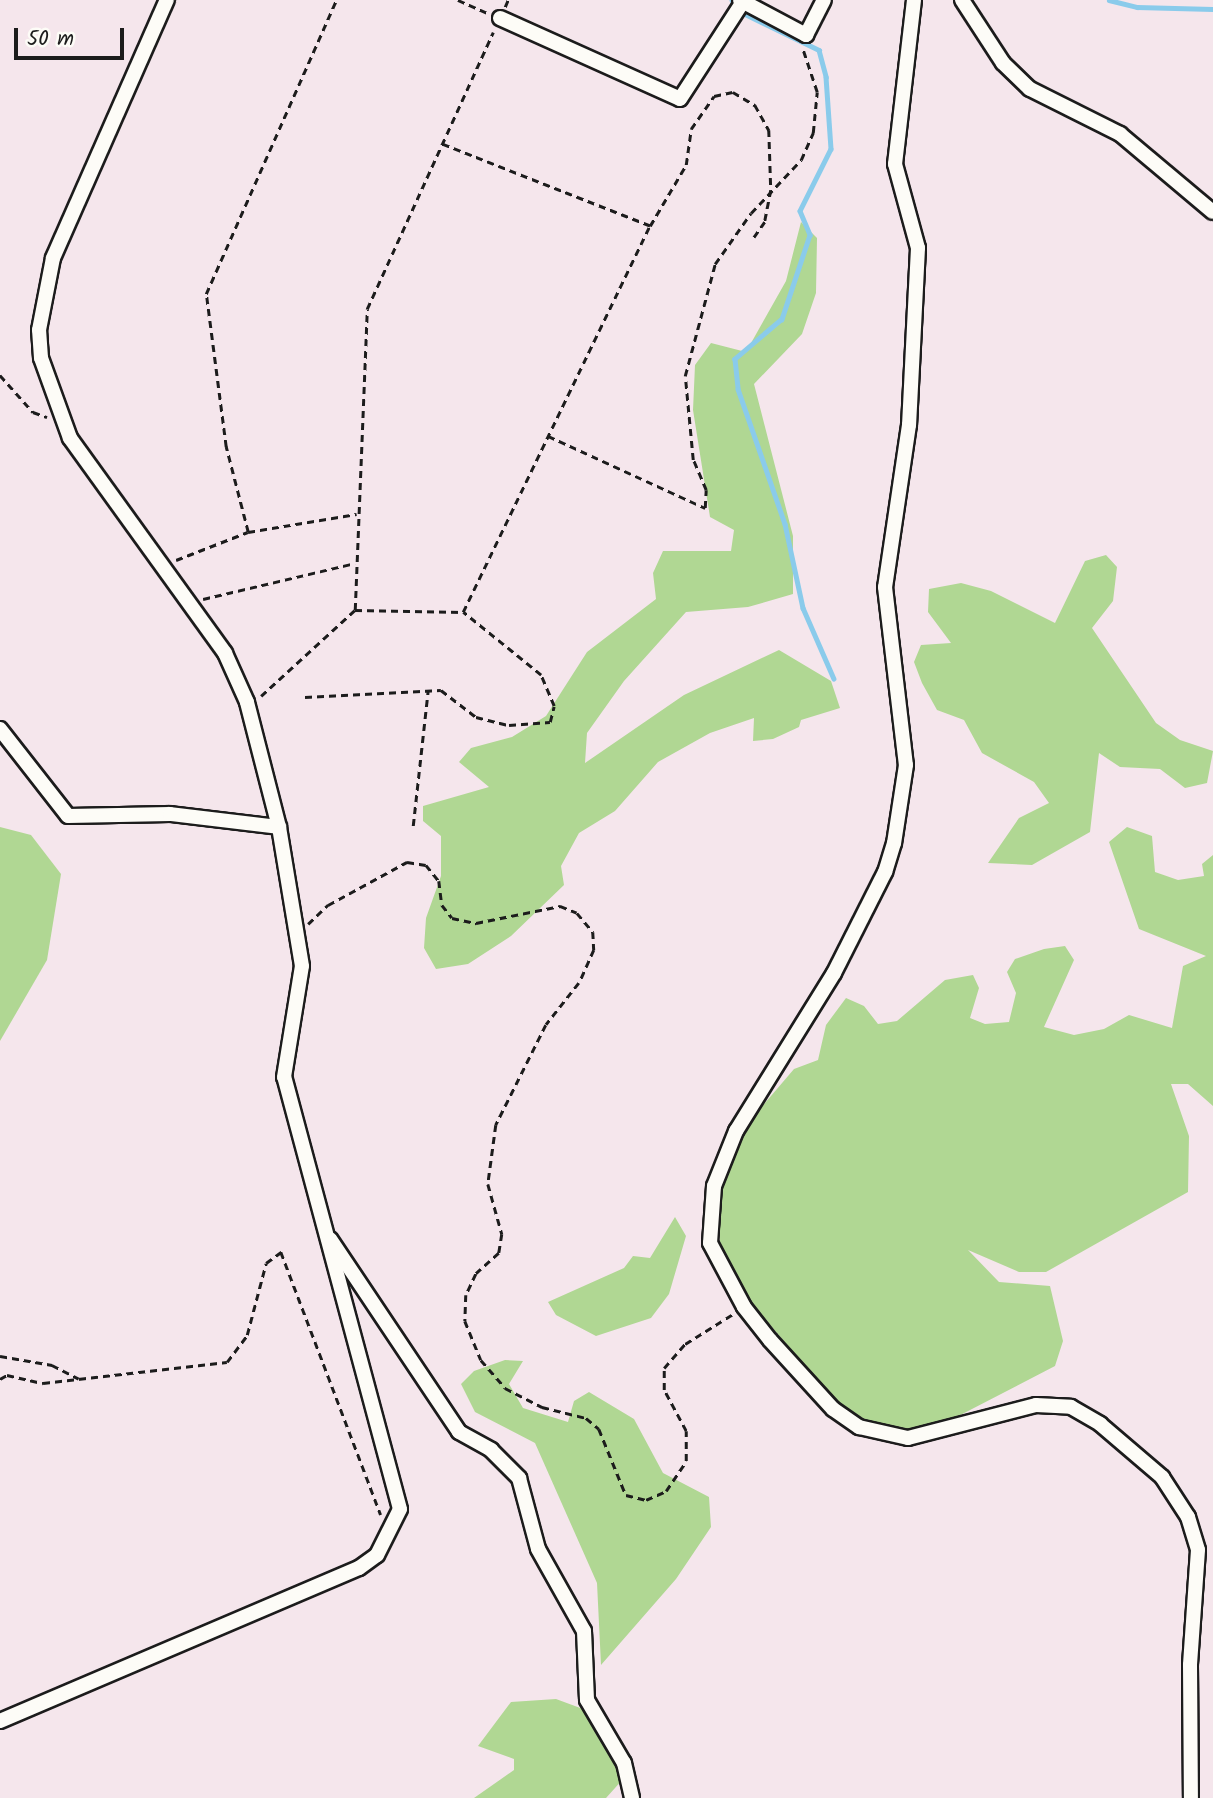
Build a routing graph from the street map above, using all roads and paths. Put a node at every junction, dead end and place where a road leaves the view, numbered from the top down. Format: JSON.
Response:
{"nodes":[{"id":1,"x":167,"y":0,"type":"edge"},
{"id":2,"x":336,"y":0,"type":"edge"},
{"id":3,"x":458,"y":0,"type":"edge"},
{"id":4,"x":824,"y":0,"type":"edge"},
{"id":5,"x":914,"y":0,"type":"edge"},
{"id":6,"x":962,"y":0,"type":"edge"},
{"id":7,"x":741,"y":1,"type":"edge"},
{"id":8,"x":500,"y":18,"type":"junction"},
{"id":9,"x":806,"y":34,"type":"junction"},
{"id":10,"x":442,"y":144,"type":"junction"},
{"id":11,"x":771,"y":190,"type":"junction"},
{"id":12,"x":1213,"y":212,"type":"edge"},
{"id":13,"x":650,"y":226,"type":"junction"},
{"id":14,"x":754,"y":238,"type":"dead end"},
{"id":15,"x":0,"y":375,"type":"edge"},
{"id":16,"x":51,"y":418,"type":"dead end"},
{"id":17,"x":548,"y":436,"type":"junction"},
{"id":18,"x":357,"y":514,"type":"junction"},
{"id":19,"x":248,"y":532,"type":"junction"},
{"id":20,"x":355,"y":563,"type":"junction"},
{"id":21,"x":163,"y":565,"type":"junction"},
{"id":22,"x":190,"y":604,"type":"junction"},
{"id":23,"x":355,"y":610,"type":"junction"},
{"id":24,"x":463,"y":612,"type":"junction"},
{"id":25,"x":428,"y":691,"type":"junction"},
{"id":26,"x":305,"y":696,"type":"dead end"},
{"id":27,"x":249,"y":708,"type":"junction"},
{"id":28,"x":0,"y":729,"type":"edge"},
{"id":29,"x":413,"y":826,"type":"dead end"},
{"id":30,"x":279,"y":827,"type":"junction"},
{"id":31,"x":298,"y":934,"type":"junction"},
{"id":32,"x":324,"y":1229,"type":"junction"},
{"id":33,"x":744,"y":1307,"type":"junction"},
{"id":34,"x":0,"y":1356,"type":"edge"},
{"id":35,"x":0,"y":1379,"type":"edge"},
{"id":36,"x":79,"y":1379,"type":"junction"},
{"id":37,"x":388,"y":1534,"type":"junction"},
{"id":38,"x":0,"y":1721,"type":"edge"},
{"id":39,"x":1191,"y":1795,"type":"edge"},
{"id":40,"x":632,"y":1798,"type":"edge"}],
"edges":[{"from":1,"to":21,"type":"street"},
{"from":2,"to":19,"type":"path"},
{"from":3,"to":8,"type":"path"},
{"from":4,"to":9,"type":"street"},
{"from":5,"to":33,"type":"street"},
{"from":6,"to":12,"type":"street"},
{"from":7,"to":8,"type":"street"},
{"from":7,"to":9,"type":"street"},
{"from":8,"to":10,"type":"path"},
{"from":9,"to":11,"type":"path"},
{"from":10,"to":13,"type":"path"},
{"from":10,"to":18,"type":"path"},
{"from":11,"to":13,"type":"path"},
{"from":11,"to":14,"type":"path"},
{"from":11,"to":17,"type":"path"},
{"from":13,"to":17,"type":"path"},
{"from":15,"to":16,"type":"path"},
{"from":17,"to":24,"type":"path"},
{"from":18,"to":19,"type":"path"},
{"from":18,"to":20,"type":"path"},
{"from":19,"to":21,"type":"path"},
{"from":20,"to":22,"type":"path"},
{"from":20,"to":23,"type":"path"},
{"from":21,"to":22,"type":"street"},
{"from":22,"to":27,"type":"street"},
{"from":23,"to":24,"type":"path"},
{"from":23,"to":27,"type":"path"},
{"from":24,"to":25,"type":"path"},
{"from":25,"to":26,"type":"path"},
{"from":25,"to":29,"type":"path"},
{"from":27,"to":30,"type":"street"},
{"from":28,"to":30,"type":"street"},
{"from":30,"to":31,"type":"street"},
{"from":31,"to":32,"type":"street"},
{"from":31,"to":33,"type":"path"},
{"from":32,"to":37,"type":"street"},
{"from":32,"to":40,"type":"street"},
{"from":33,"to":39,"type":"street"},
{"from":34,"to":36,"type":"path"},
{"from":35,"to":36,"type":"path"},
{"from":36,"to":37,"type":"path"},
{"from":37,"to":38,"type":"street"}]}
